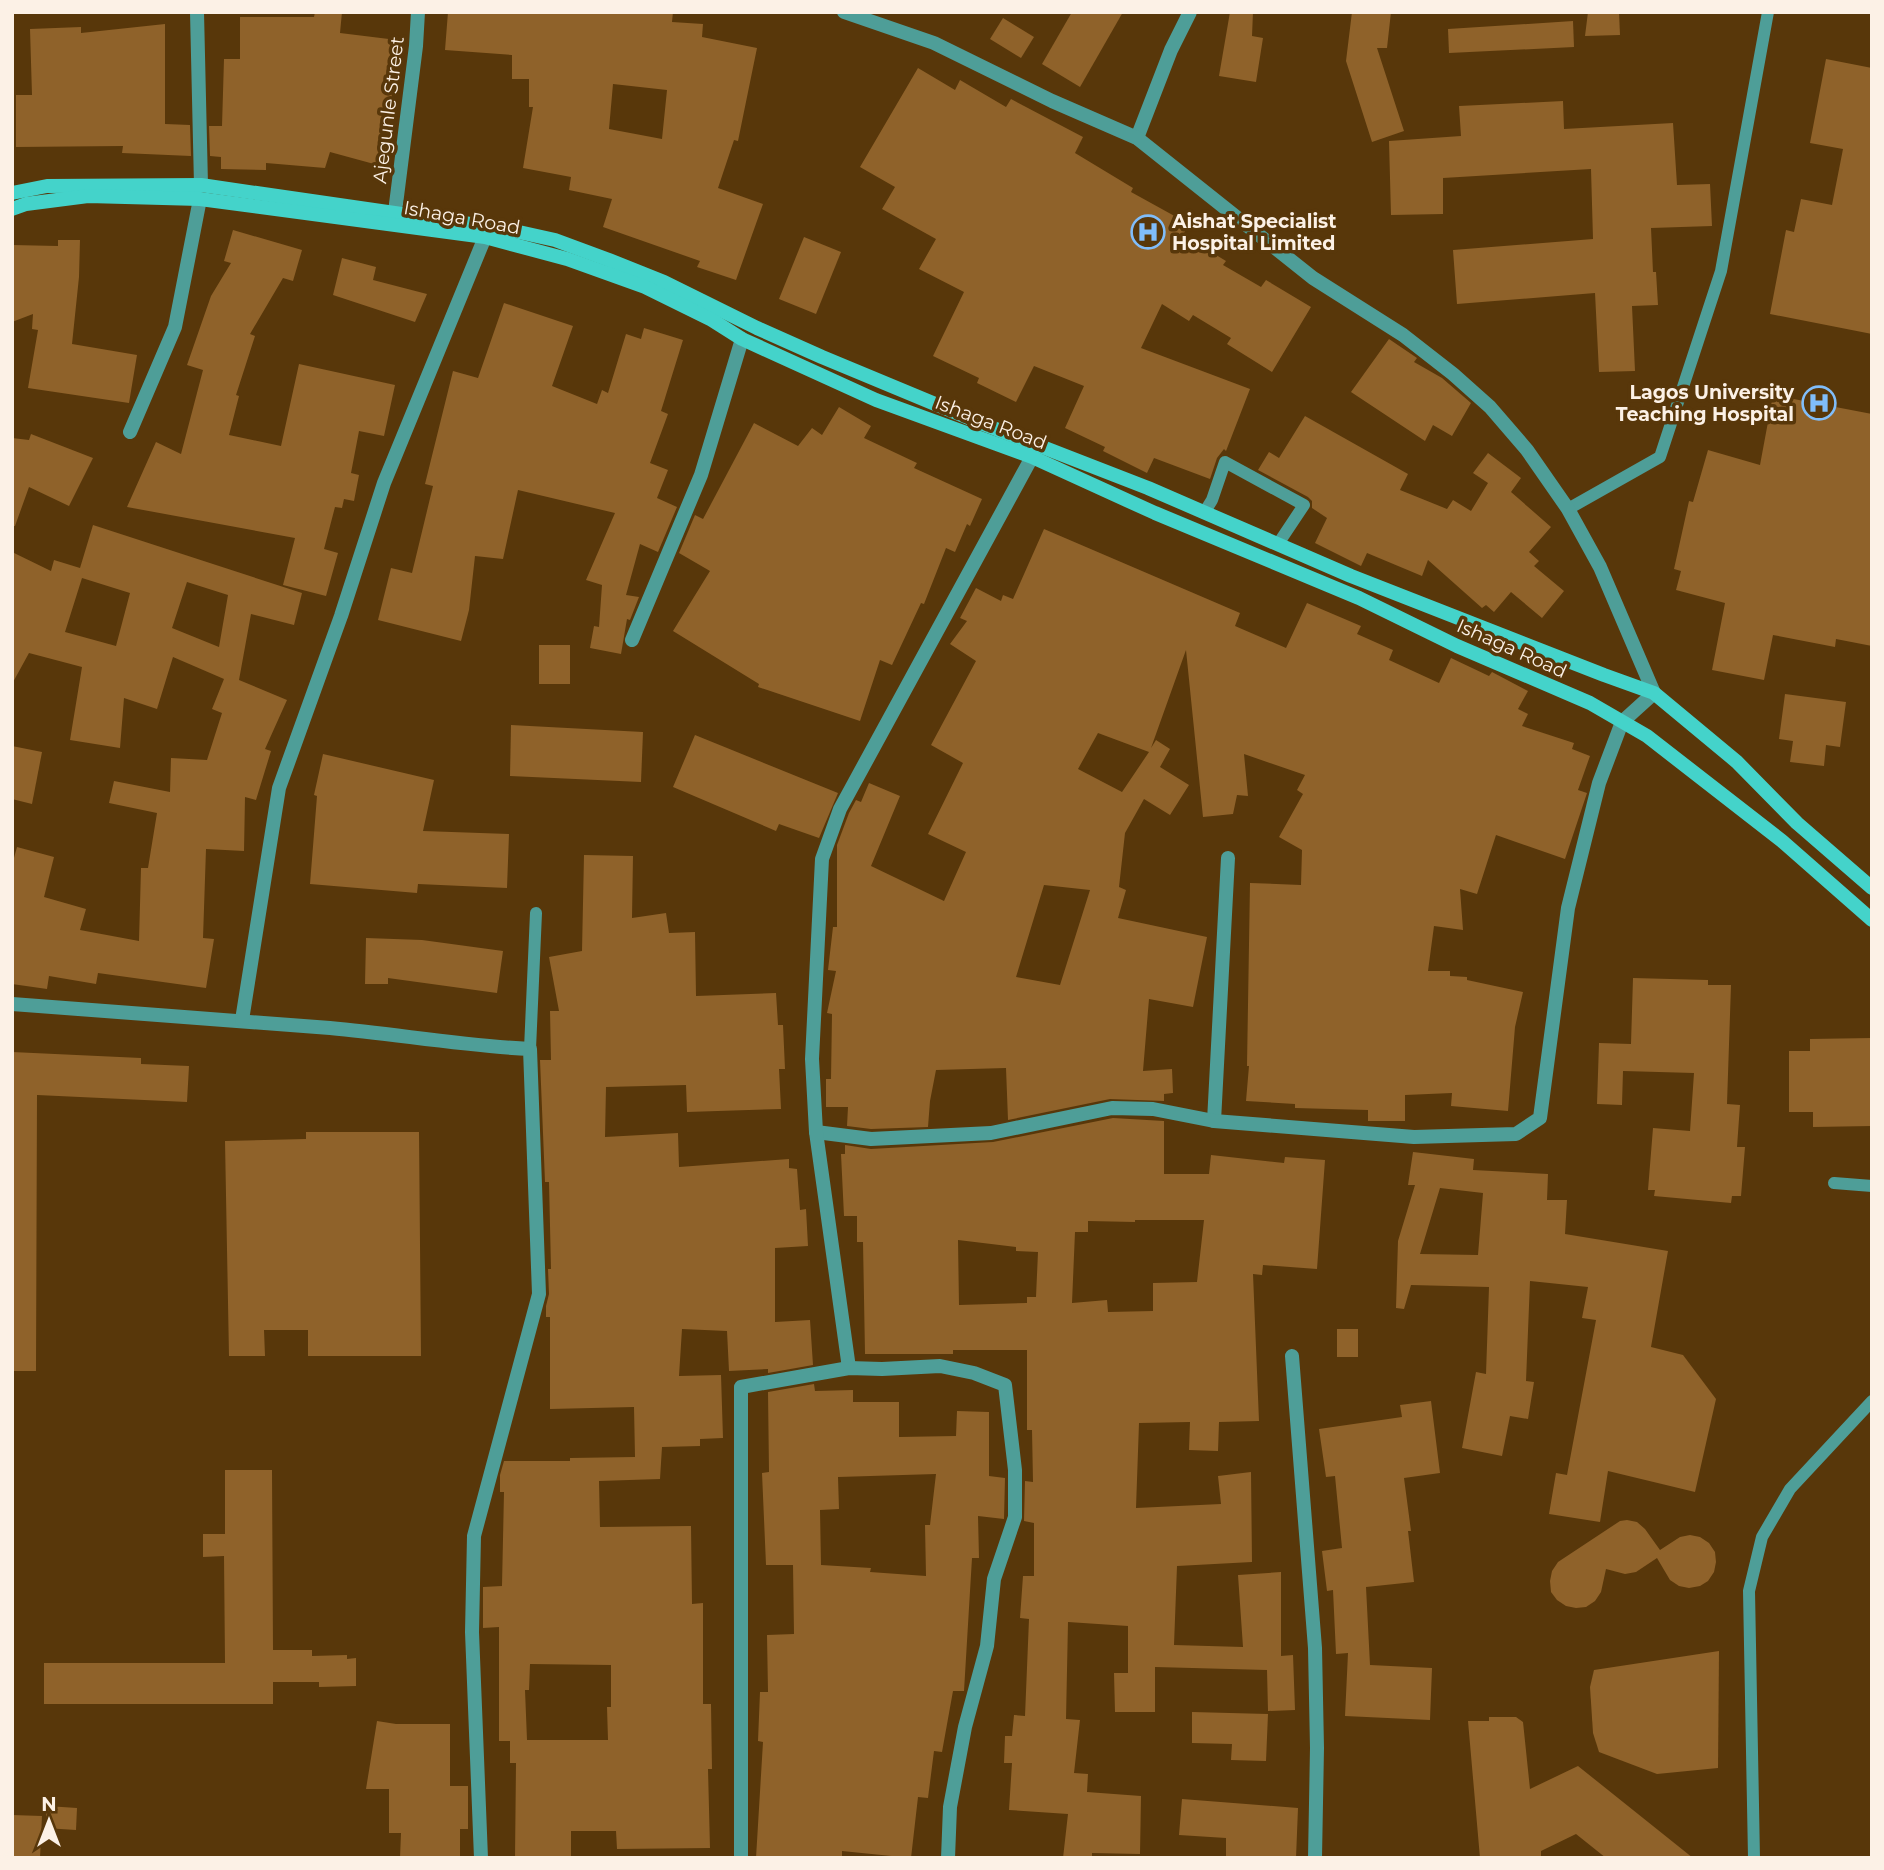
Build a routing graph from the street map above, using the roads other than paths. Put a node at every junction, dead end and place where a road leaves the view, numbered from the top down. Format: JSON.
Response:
{"nodes":[{"id":1,"x":197,"y":12,"type":"edge"},
{"id":2,"x":418,"y":12,"type":"edge"},
{"id":3,"x":844,"y":12,"type":"edge"},
{"id":4,"x":1189,"y":12,"type":"edge"},
{"id":5,"x":1768,"y":12,"type":"edge"},
{"id":6,"x":1137,"y":138,"type":"junction"},
{"id":7,"x":201,"y":192,"type":"junction"},
{"id":8,"x":12,"y":193,"type":"edge"},
{"id":9,"x":12,"y":209,"type":"edge"},
{"id":10,"x":395,"y":212,"type":"junction"},
{"id":11,"x":485,"y":237,"type":"junction"},
{"id":12,"x":742,"y":339,"type":"junction"},
{"id":13,"x":130,"y":432,"type":"dead end"},
{"id":14,"x":1032,"y":457,"type":"junction"},
{"id":15,"x":1568,"y":509,"type":"junction"},
{"id":16,"x":1204,"y":513,"type":"junction"},
{"id":17,"x":1278,"y":544,"type":"junction"},
{"id":18,"x":632,"y":640,"type":"dead end"},
{"id":19,"x":1654,"y":693,"type":"junction"},
{"id":20,"x":1622,"y":722,"type":"junction"},
{"id":21,"x":1228,"y":858,"type":"dead end"},
{"id":22,"x":1872,"y":888,"type":"edge"},
{"id":23,"x":536,"y":913,"type":"dead end"},
{"id":24,"x":1872,"y":920,"type":"edge"},
{"id":25,"x":12,"y":1004,"type":"edge"},
{"id":26,"x":242,"y":1020,"type":"junction"},
{"id":27,"x":530,"y":1049,"type":"junction"},
{"id":28,"x":1214,"y":1121,"type":"junction"},
{"id":29,"x":816,"y":1132,"type":"junction"},
{"id":30,"x":1835,"y":1183,"type":"dead end"},
{"id":31,"x":1872,"y":1186,"type":"edge"},
{"id":32,"x":1292,"y":1356,"type":"dead end"},
{"id":33,"x":849,"y":1368,"type":"junction"},
{"id":34,"x":1872,"y":1401,"type":"edge"},
{"id":35,"x":481,"y":1858,"type":"edge"},
{"id":36,"x":741,"y":1858,"type":"edge"},
{"id":37,"x":948,"y":1858,"type":"edge"},
{"id":38,"x":1315,"y":1858,"type":"edge"},
{"id":39,"x":1754,"y":1858,"type":"edge"}],
"edges":[{"from":1,"to":7,"type":"street"},
{"from":2,"to":10,"type":"street","name":"Ajegunle Street"},
{"from":3,"to":6,"type":"street"},
{"from":4,"to":6,"type":"street"},
{"from":5,"to":15,"type":"lane"},
{"from":6,"to":15,"type":"street"},
{"from":7,"to":8,"type":"main road","name":"Ishaga Road"},
{"from":7,"to":9,"type":"main road","name":"Ishaga Road"},
{"from":7,"to":10,"type":"main road","name":"Ishaga Road"},
{"from":7,"to":11,"type":"main road","name":"Ishaga Road"},
{"from":7,"to":13,"type":"street"},
{"from":10,"to":16,"type":"main road","name":"Ishaga Road"},
{"from":11,"to":12,"type":"main road","name":"Ishaga Road"},
{"from":11,"to":26,"type":"street"},
{"from":12,"to":14,"type":"main road","name":"Ishaga Road"},
{"from":12,"to":18,"type":"street"},
{"from":14,"to":20,"type":"main road","name":"Ishaga Road"},
{"from":14,"to":29,"type":"street"},
{"from":15,"to":19,"type":"street"},
{"from":16,"to":17,"type":"main road","name":"Ishaga Road"},
{"from":16,"to":17,"type":"lane"},
{"from":17,"to":19,"type":"main road","name":"Ishaga Road"},
{"from":19,"to":20,"type":"street"},
{"from":19,"to":22,"type":"main road","name":"Ishaga Road"},
{"from":20,"to":24,"type":"main road","name":"Ishaga Road"},
{"from":20,"to":28,"type":"street"},
{"from":21,"to":28,"type":"street"},
{"from":23,"to":27,"type":"lane"},
{"from":25,"to":26,"type":"street"},
{"from":26,"to":27,"type":"street"},
{"from":27,"to":35,"type":"street"},
{"from":28,"to":29,"type":"street"},
{"from":29,"to":33,"type":"street"},
{"from":30,"to":31,"type":"lane"},
{"from":32,"to":38,"type":"street"},
{"from":33,"to":36,"type":"street"},
{"from":33,"to":37,"type":"street"},
{"from":34,"to":39,"type":"lane"}]}
